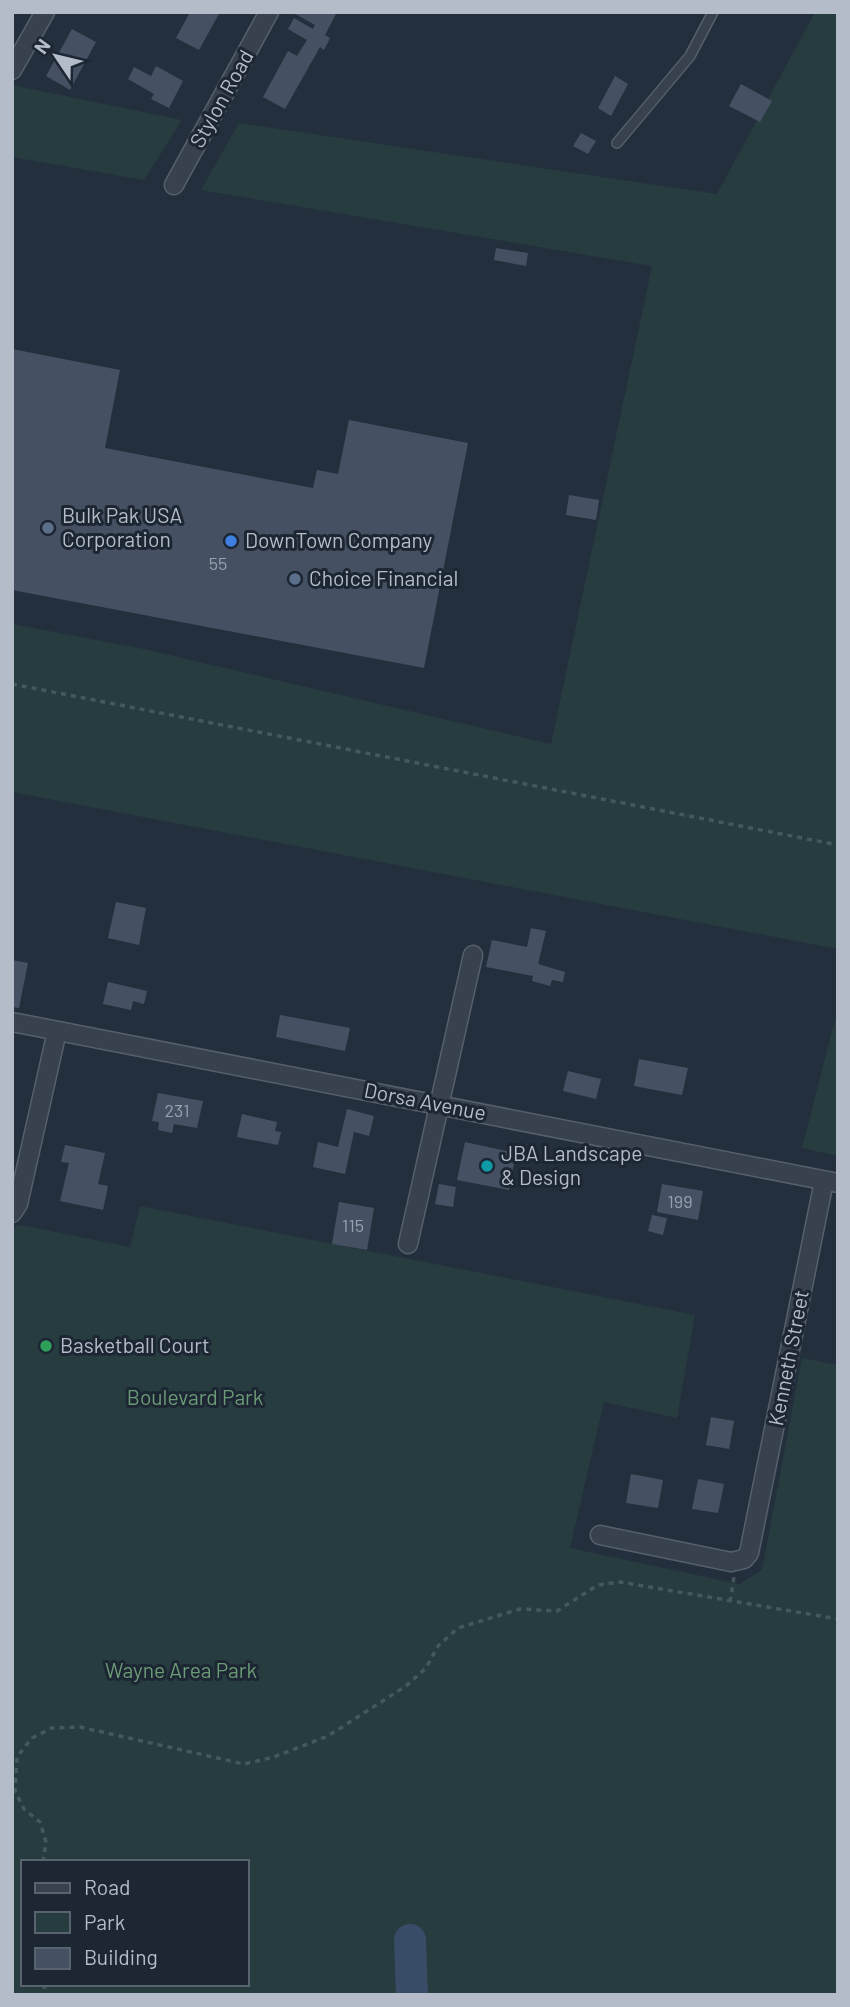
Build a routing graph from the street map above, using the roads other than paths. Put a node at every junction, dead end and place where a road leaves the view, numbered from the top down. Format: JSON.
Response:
{"nodes":[{"id":1,"x":45,"y":12,"type":"edge"},
{"id":2,"x":270,"y":12,"type":"edge"},
{"id":3,"x":713,"y":12,"type":"edge"},
{"id":4,"x":12,"y":70,"type":"edge"},
{"id":5,"x":617,"y":143,"type":"dead end"},
{"id":6,"x":174,"y":185,"type":"dead end"},
{"id":7,"x":474,"y":955,"type":"dead end"},
{"id":8,"x":12,"y":1022,"type":"edge"},
{"id":9,"x":57,"y":1031,"type":"junction"},
{"id":10,"x":439,"y":1104,"type":"junction"},
{"id":11,"x":831,"y":1182,"type":"edge"},
{"id":12,"x":13,"y":1213,"type":"edge"},
{"id":13,"x":408,"y":1244,"type":"dead end"},
{"id":14,"x":600,"y":1535,"type":"dead end"}],
"edges":[{"from":1,"to":4,"type":"street"},
{"from":2,"to":6,"type":"street","name":"Stylon Road"},
{"from":3,"to":5,"type":"lane"},
{"from":7,"to":10,"type":"street"},
{"from":8,"to":9,"type":"street","name":"Dorsa Avenue"},
{"from":9,"to":10,"type":"street","name":"Dorsa Avenue"},
{"from":9,"to":12,"type":"street"},
{"from":10,"to":11,"type":"street","name":"Dorsa Avenue"},
{"from":10,"to":13,"type":"street"},
{"from":11,"to":14,"type":"street","name":"Kenneth Street"}]}
